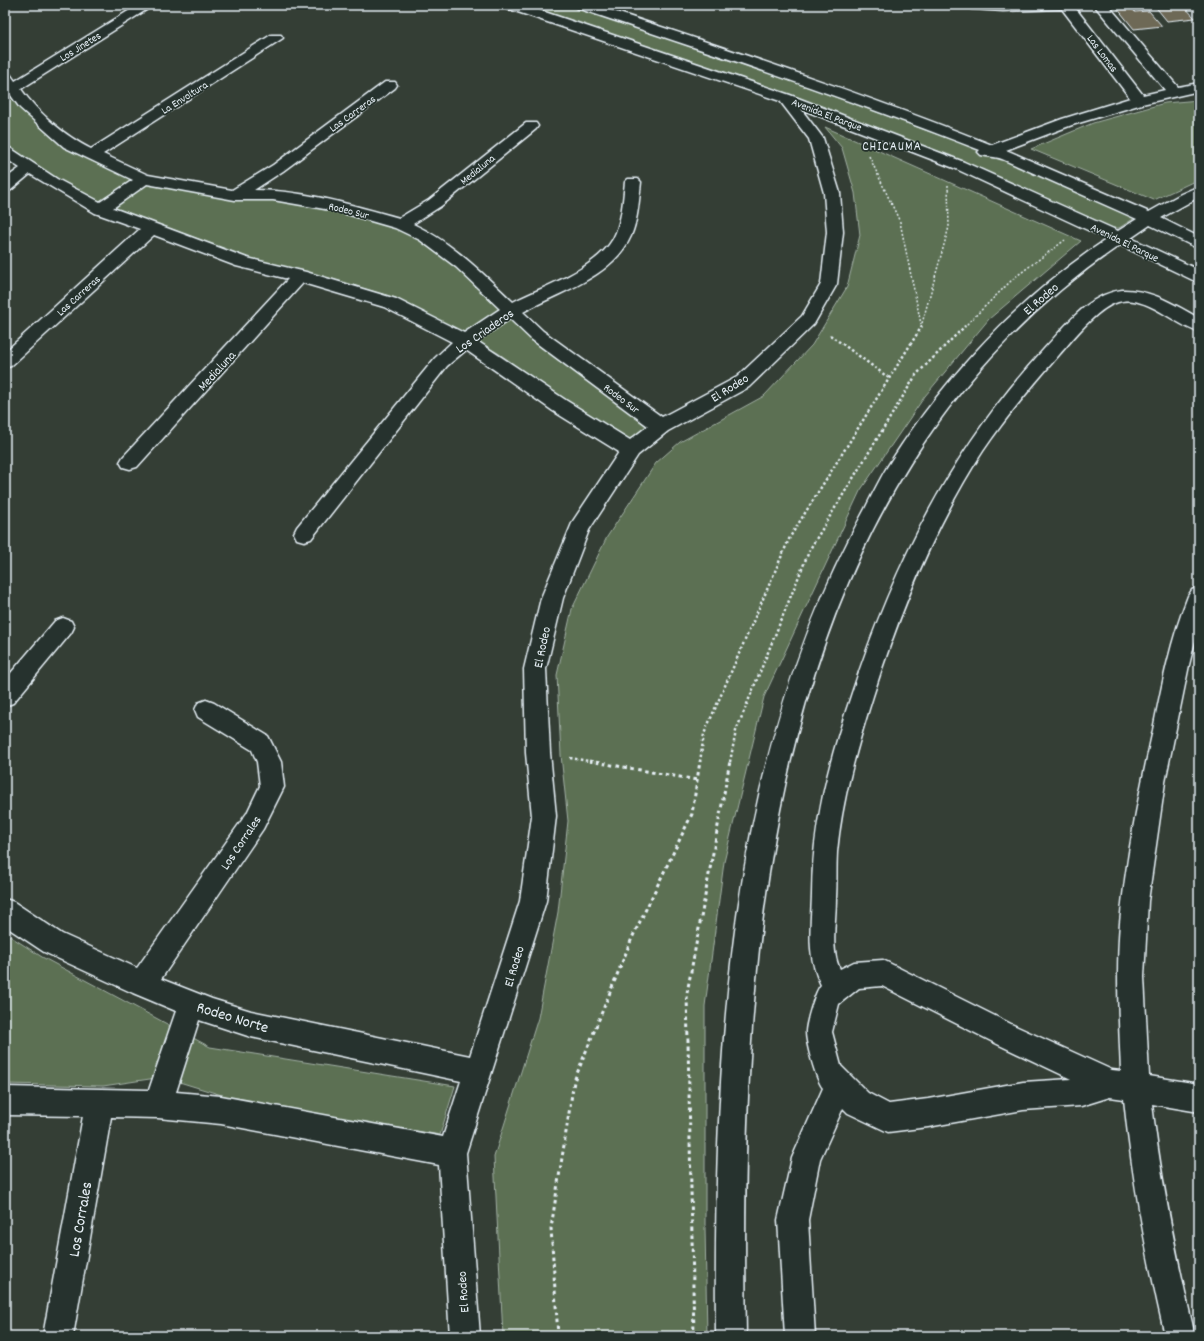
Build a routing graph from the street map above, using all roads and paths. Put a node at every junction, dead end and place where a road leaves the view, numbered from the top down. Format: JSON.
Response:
{"nodes":[{"id":1,"x":147,"y":5,"type":"edge"},
{"id":2,"x":510,"y":5,"type":"edge"},
{"id":3,"x":582,"y":5,"type":"edge"},
{"id":4,"x":972,"y":5,"type":"edge"},
{"id":5,"x":1061,"y":5,"type":"edge"},
{"id":6,"x":1066,"y":5,"type":"edge"},
{"id":7,"x":1102,"y":5,"type":"edge"},
{"id":8,"x":276,"y":38,"type":"dead end"},
{"id":9,"x":9,"y":82,"type":"edge"},
{"id":10,"x":390,"y":85,"type":"dead end"},
{"id":11,"x":1199,"y":87,"type":"edge"},
{"id":12,"x":1174,"y":92,"type":"junction"},
{"id":13,"x":785,"y":98,"type":"junction"},
{"id":14,"x":1139,"y":100,"type":"junction"},
{"id":15,"x":531,"y":126,"type":"dead end"},
{"id":16,"x":992,"y":149,"type":"junction"},
{"id":17,"x":5,"y":151,"type":"edge"},
{"id":18,"x":868,"y":154,"type":"dead end"},
{"id":19,"x":92,"y":155,"type":"junction"},
{"id":20,"x":959,"y":165,"type":"junction"},
{"id":21,"x":30,"y":167,"type":"junction"},
{"id":22,"x":144,"y":178,"type":"junction"},
{"id":23,"x":633,"y":182,"type":"dead end"},
{"id":24,"x":948,"y":182,"type":"dead end"},
{"id":25,"x":5,"y":187,"type":"edge"},
{"id":26,"x":1199,"y":191,"type":"edge"},
{"id":27,"x":235,"y":195,"type":"junction"},
{"id":28,"x":101,"y":209,"type":"junction"},
{"id":29,"x":1150,"y":219,"type":"junction"},
{"id":30,"x":401,"y":224,"type":"junction"},
{"id":31,"x":151,"y":228,"type":"junction"},
{"id":32,"x":1118,"y":239,"type":"junction"},
{"id":33,"x":1199,"y":244,"type":"edge"},
{"id":34,"x":300,"y":276,"type":"junction"},
{"id":35,"x":1199,"y":278,"type":"edge"},
{"id":36,"x":512,"y":310,"type":"junction"},
{"id":37,"x":808,"y":320,"type":"junction"},
{"id":38,"x":922,"y":326,"type":"junction"},
{"id":39,"x":1199,"y":326,"type":"edge"},
{"id":40,"x":464,"y":341,"type":"junction"},
{"id":41,"x":5,"y":362,"type":"edge"},
{"id":42,"x":889,"y":378,"type":"junction"},
{"id":43,"x":661,"y":426,"type":"junction"},
{"id":44,"x":631,"y":450,"type":"junction"},
{"id":45,"x":130,"y":462,"type":"dead end"},
{"id":46,"x":304,"y":533,"type":"dead end"},
{"id":47,"x":1199,"y":596,"type":"edge"},
{"id":48,"x":63,"y":627,"type":"dead end"},
{"id":49,"x":5,"y":696,"type":"edge"},
{"id":50,"x":206,"y":710,"type":"dead end"},
{"id":51,"x":538,"y":752,"type":"junction"},
{"id":52,"x":697,"y":780,"type":"junction"},
{"id":53,"x":5,"y":911,"type":"edge"},
{"id":54,"x":142,"y":984,"type":"junction"},
{"id":55,"x":836,"y":990,"type":"junction"},
{"id":56,"x":191,"y":1004,"type":"junction"},
{"id":57,"x":478,"y":1071,"type":"junction"},
{"id":58,"x":839,"y":1085,"type":"junction"},
{"id":59,"x":1123,"y":1085,"type":"junction"},
{"id":60,"x":1199,"y":1098,"type":"edge"},
{"id":61,"x":5,"y":1101,"type":"edge"},
{"id":62,"x":100,"y":1102,"type":"junction"},
{"id":63,"x":158,"y":1104,"type":"junction"},
{"id":64,"x":452,"y":1153,"type":"junction"},
{"id":65,"x":58,"y":1336,"type":"edge"},
{"id":66,"x":465,"y":1336,"type":"edge"},
{"id":67,"x":558,"y":1336,"type":"edge"},
{"id":68,"x":731,"y":1336,"type":"edge"},
{"id":69,"x":800,"y":1336,"type":"edge"},
{"id":70,"x":1180,"y":1336,"type":"edge"}],
"edges":[{"from":1,"to":9,"type":"street","name":"Los Jinetes"},
{"from":2,"to":13,"type":"street","name":"Avenida El Parque"},
{"from":3,"to":16,"type":"street","name":"Avenida El Parque"},
{"from":4,"to":5,"type":"street"},
{"from":6,"to":14,"type":"street","name":"Las Lomas"},
{"from":7,"to":12,"type":"street"},
{"from":8,"to":19,"type":"street","name":"La Envoltura"},
{"from":9,"to":19,"type":"street","name":"Rodeo Sur"},
{"from":10,"to":27,"type":"street","name":"Las Carreras"},
{"from":11,"to":12,"type":"street"},
{"from":12,"to":14,"type":"street"},
{"from":13,"to":20,"type":"street","name":"Avenida El Parque"},
{"from":13,"to":37,"type":"street","name":"El Rodeo"},
{"from":14,"to":16,"type":"street"},
{"from":15,"to":30,"type":"street","name":"Medialuna"},
{"from":16,"to":20,"type":"street"},
{"from":16,"to":29,"type":"street","name":"Avenida El Parque"},
{"from":17,"to":21,"type":"street"},
{"from":18,"to":38,"type":"path"},
{"from":19,"to":22,"type":"street","name":"Rodeo Sur"},
{"from":20,"to":32,"type":"street","name":"Avenida El Parque"},
{"from":21,"to":25,"type":"street"},
{"from":21,"to":28,"type":"street"},
{"from":22,"to":27,"type":"street","name":"Rodeo Sur"},
{"from":22,"to":28,"type":"street"},
{"from":23,"to":36,"type":"street","name":"Los Criaderos"},
{"from":24,"to":38,"type":"path"},
{"from":26,"to":29,"type":"street","name":"El Rodeo"},
{"from":27,"to":30,"type":"street","name":"Rodeo Sur"},
{"from":28,"to":31,"type":"street"},
{"from":29,"to":32,"type":"street","name":"El Rodeo"},
{"from":29,"to":33,"type":"street","name":"Avenida El Parque"},
{"from":30,"to":36,"type":"street","name":"Rodeo Sur"},
{"from":31,"to":34,"type":"street"},
{"from":31,"to":41,"type":"street","name":"Las Carreras"},
{"from":32,"to":35,"type":"street","name":"Avenida El Parque"},
{"from":32,"to":68,"type":"street","name":"El Rodeo"},
{"from":34,"to":40,"type":"street"},
{"from":34,"to":45,"type":"street","name":"Medialuna"},
{"from":36,"to":40,"type":"street","name":"Los Criaderos"},
{"from":36,"to":43,"type":"street","name":"Rodeo Sur"},
{"from":37,"to":42,"type":"path"},
{"from":37,"to":43,"type":"street","name":"El Rodeo"},
{"from":38,"to":42,"type":"path"},
{"from":39,"to":55,"type":"street"},
{"from":40,"to":44,"type":"street"},
{"from":40,"to":46,"type":"street","name":"Los Criaderos"},
{"from":42,"to":52,"type":"path"},
{"from":43,"to":44,"type":"street","name":"El Rodeo"},
{"from":44,"to":51,"type":"street","name":"El Rodeo"},
{"from":47,"to":59,"type":"street"},
{"from":48,"to":49,"type":"street"},
{"from":50,"to":54,"type":"street","name":"Los Corrales"},
{"from":51,"to":52,"type":"path"},
{"from":51,"to":57,"type":"street","name":"El Rodeo"},
{"from":52,"to":67,"type":"path"},
{"from":53,"to":54,"type":"street","name":"Rodeo Norte"},
{"from":54,"to":56,"type":"street","name":"Rodeo Norte"},
{"from":55,"to":58,"type":"street"},
{"from":55,"to":59,"type":"street"},
{"from":56,"to":57,"type":"street","name":"Rodeo Norte"},
{"from":56,"to":63,"type":"street"},
{"from":57,"to":64,"type":"street","name":"El Rodeo"},
{"from":58,"to":59,"type":"street"},
{"from":58,"to":69,"type":"street"},
{"from":59,"to":60,"type":"street"},
{"from":59,"to":70,"type":"street"},
{"from":61,"to":62,"type":"street"},
{"from":62,"to":63,"type":"street"},
{"from":62,"to":65,"type":"street","name":"Los Corrales"},
{"from":63,"to":64,"type":"street"},
{"from":64,"to":66,"type":"street","name":"El Rodeo"}]}
